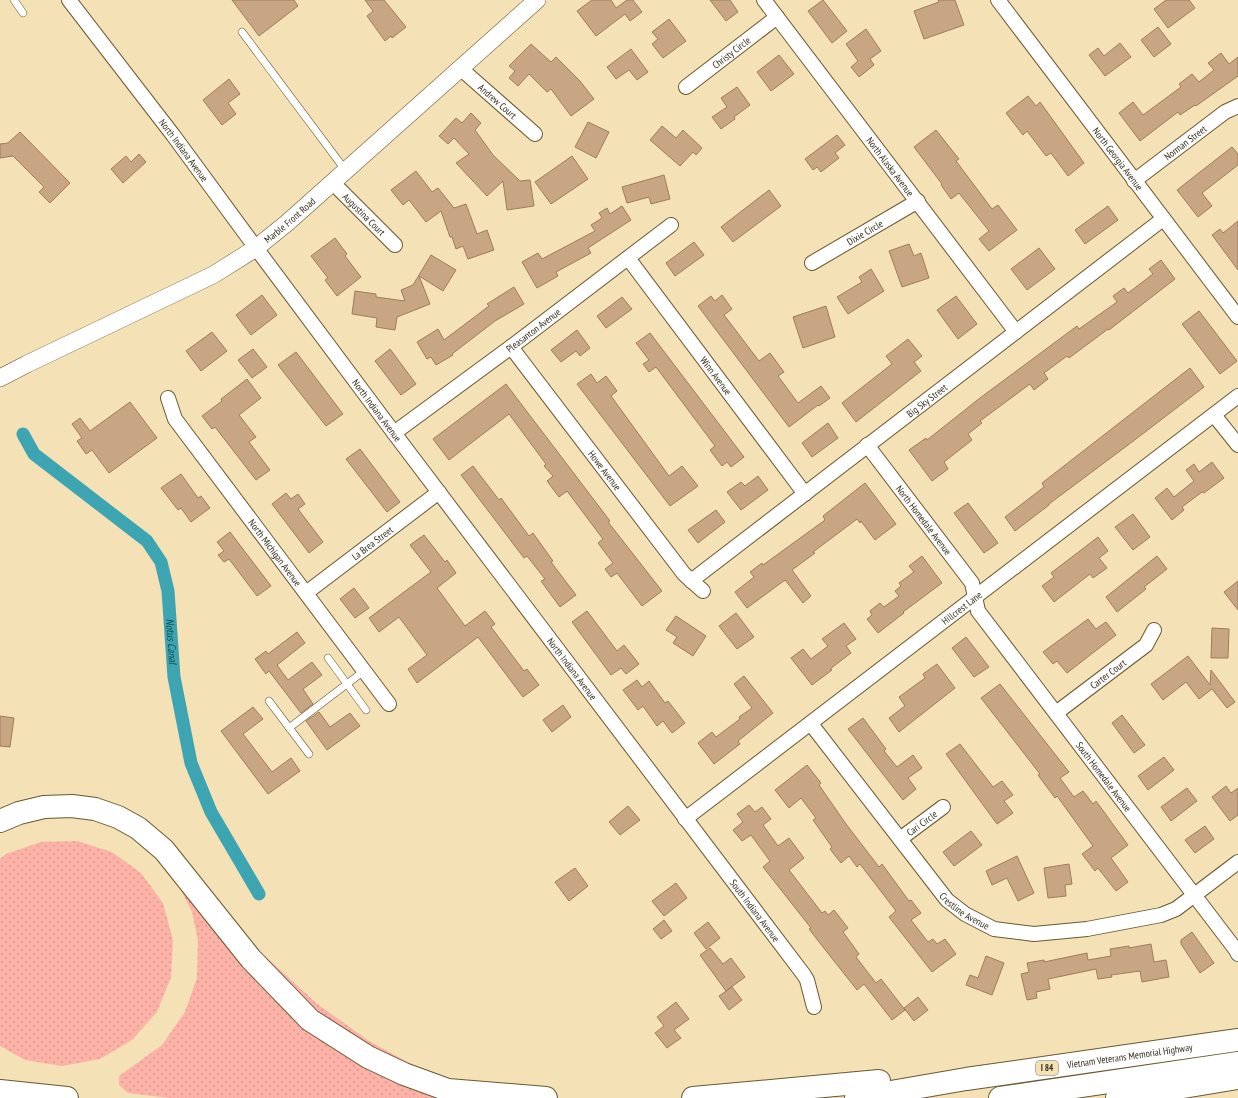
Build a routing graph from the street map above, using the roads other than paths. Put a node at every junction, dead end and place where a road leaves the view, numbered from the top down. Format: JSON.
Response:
{"nodes":[{"id":1,"x":14,"y":0,"type":"edge"},
{"id":2,"x":70,"y":0,"type":"edge"},
{"id":3,"x":537,"y":0,"type":"edge"},
{"id":4,"x":764,"y":0,"type":"edge"},
{"id":5,"x":998,"y":0,"type":"edge"},
{"id":6,"x":23,"y":13,"type":"dead end"},
{"id":7,"x":778,"y":17,"type":"junction"},
{"id":8,"x":242,"y":32,"type":"dead end"},
{"id":9,"x":460,"y":68,"type":"junction"},
{"id":10,"x":686,"y":87,"type":"dead end"},
{"id":11,"x":1238,"y":106,"type":"edge"},
{"id":12,"x":535,"y":134,"type":"dead end"},
{"id":13,"x":346,"y":171,"type":"junction"},
{"id":14,"x":1134,"y":181,"type":"junction"},
{"id":15,"x":333,"y":183,"type":"junction"},
{"id":16,"x":918,"y":201,"type":"junction"},
{"id":17,"x":1163,"y":219,"type":"junction"},
{"id":18,"x":671,"y":225,"type":"dead end"},
{"id":19,"x":395,"y":245,"type":"dead end"},
{"id":20,"x":256,"y":248,"type":"junction"},
{"id":21,"x":628,"y":258,"type":"junction"},
{"id":22,"x":812,"y":264,"type":"dead end"},
{"id":23,"x":1238,"y":317,"type":"edge"},
{"id":24,"x":1016,"y":332,"type":"junction"},
{"id":25,"x":511,"y":347,"type":"junction"},
{"id":26,"x":0,"y":378,"type":"edge"},
{"id":27,"x":1238,"y":396,"type":"edge"},
{"id":28,"x":168,"y":398,"type":"dead end"},
{"id":29,"x":1214,"y":415,"type":"junction"},
{"id":30,"x":394,"y":433,"type":"junction"},
{"id":31,"x":867,"y":445,"type":"junction"},
{"id":32,"x":1238,"y":446,"type":"edge"},
{"id":33,"x":439,"y":492,"type":"junction"},
{"id":34,"x":805,"y":494,"type":"junction"},
{"id":35,"x":691,"y":581,"type":"junction"},
{"id":36,"x":703,"y":591,"type":"dead end"},
{"id":37,"x":306,"y":593,"type":"junction"},
{"id":38,"x":975,"y":597,"type":"junction"},
{"id":39,"x":1154,"y":630,"type":"dead end"},
{"id":40,"x":328,"y":658,"type":"dead end"},
{"id":41,"x":364,"y":671,"type":"junction"},
{"id":42,"x":347,"y":684,"type":"junction"},
{"id":43,"x":269,"y":701,"type":"dead end"},
{"id":44,"x":389,"y":704,"type":"dead end"},
{"id":45,"x":366,"y":710,"type":"dead end"},
{"id":46,"x":1056,"y":713,"type":"junction"},
{"id":47,"x":811,"y":724,"type":"junction"},
{"id":48,"x":290,"y":728,"type":"junction"},
{"id":49,"x":309,"y":754,"type":"dead end"},
{"id":50,"x":943,"y":807,"type":"dead end"},
{"id":51,"x":685,"y":819,"type":"junction"},
{"id":52,"x":0,"y":821,"type":"edge"},
{"id":53,"x":900,"y":839,"type":"junction"},
{"id":54,"x":1238,"y":862,"type":"edge"},
{"id":55,"x":1195,"y":895,"type":"junction"},
{"id":56,"x":1238,"y":954,"type":"edge"},
{"id":57,"x":814,"y":1007,"type":"dead end"},
{"id":58,"x":1238,"y":1040,"type":"edge"},
{"id":59,"x":1238,"y":1063,"type":"edge"},
{"id":60,"x":1238,"y":1078,"type":"edge"},
{"id":61,"x":966,"y":1079,"type":"junction"},
{"id":62,"x":0,"y":1091,"type":"edge"},
{"id":63,"x":66,"y":1098,"type":"edge"},
{"id":64,"x":546,"y":1098,"type":"edge"},
{"id":65,"x":693,"y":1098,"type":"edge"},
{"id":66,"x":856,"y":1098,"type":"edge"},
{"id":67,"x":1000,"y":1098,"type":"edge"},
{"id":68,"x":1118,"y":1098,"type":"edge"}],
"edges":[{"from":1,"to":6,"type":"lane"},
{"from":2,"to":20,"type":"street","name":"North Indiana Avenue"},
{"from":3,"to":9,"type":"street","name":"Marble Front Road"},
{"from":4,"to":7,"type":"street","name":"North Alaska Avenue"},
{"from":5,"to":14,"type":"street","name":"North Georgia Avenue"},
{"from":7,"to":10,"type":"street","name":"Christy Circle"},
{"from":7,"to":16,"type":"street","name":"North Alaska Avenue"},
{"from":8,"to":13,"type":"lane"},
{"from":9,"to":12,"type":"street","name":"Andrew Court"},
{"from":9,"to":13,"type":"street","name":"Marble Front Road"},
{"from":11,"to":14,"type":"street","name":"Norman Street"},
{"from":13,"to":15,"type":"street","name":"Marble Front Road"},
{"from":14,"to":17,"type":"street","name":"North Georgia Avenue"},
{"from":15,"to":19,"type":"street","name":"Augustina Court"},
{"from":15,"to":20,"type":"street","name":"Marble Front Road"},
{"from":16,"to":22,"type":"street","name":"Dixie Circle"},
{"from":16,"to":24,"type":"street","name":"North Alaska Avenue"},
{"from":17,"to":23,"type":"street","name":"North Georgia Avenue"},
{"from":17,"to":24,"type":"street","name":"Big Sky Street"},
{"from":18,"to":21,"type":"street","name":"Pleasanton Avenue"},
{"from":20,"to":26,"type":"street","name":"Marble Front Road"},
{"from":20,"to":30,"type":"street","name":"North Indiana Avenue"},
{"from":21,"to":25,"type":"street","name":"Pleasanton Avenue"},
{"from":21,"to":34,"type":"street","name":"Winn Avenue"},
{"from":24,"to":31,"type":"street","name":"Big Sky Street"},
{"from":25,"to":30,"type":"street","name":"Pleasanton Avenue"},
{"from":25,"to":35,"type":"street","name":"Howe Avenue"},
{"from":27,"to":29,"type":"street","name":"Hillcrest Lane"},
{"from":28,"to":37,"type":"street","name":"North Michigan Avenue"},
{"from":29,"to":32,"type":"street"},
{"from":29,"to":38,"type":"street","name":"Hillcrest Lane"},
{"from":30,"to":33,"type":"street","name":"North Indiana Avenue"},
{"from":31,"to":34,"type":"street","name":"Big Sky Street"},
{"from":31,"to":38,"type":"street","name":"North Homedale Avenue"},
{"from":33,"to":37,"type":"street","name":"La Brea Street"},
{"from":33,"to":51,"type":"street","name":"North Indiana Avenue"},
{"from":34,"to":35,"type":"street","name":"Big Sky Street"},
{"from":35,"to":36,"type":"street","name":"Howe Avenue"},
{"from":37,"to":41,"type":"street","name":"North Michigan Avenue"},
{"from":38,"to":46,"type":"street","name":"South Homedale Avenue"},
{"from":38,"to":47,"type":"street","name":"Hillcrest Lane"},
{"from":39,"to":46,"type":"street","name":"Carter Court"},
{"from":40,"to":42,"type":"lane"},
{"from":41,"to":42,"type":"lane"},
{"from":41,"to":44,"type":"street","name":"North Michigan Avenue"},
{"from":42,"to":45,"type":"lane"},
{"from":42,"to":48,"type":"lane"},
{"from":43,"to":48,"type":"lane"},
{"from":46,"to":55,"type":"street","name":"South Homedale Avenue"},
{"from":47,"to":51,"type":"street","name":"Hillcrest Lane"},
{"from":47,"to":53,"type":"street","name":"Crestline Avenue"},
{"from":48,"to":49,"type":"lane"},
{"from":50,"to":53,"type":"street","name":"Cari Circle"},
{"from":51,"to":57,"type":"street","name":"South Indiana Avenue"},
{"from":52,"to":64,"type":"highway"},
{"from":53,"to":55,"type":"street","name":"Crestline Avenue"},
{"from":54,"to":55,"type":"street","name":"Crestline Avenue"},
{"from":55,"to":56,"type":"street","name":"South Homedale Avenue"},
{"from":58,"to":61,"type":"highway","name":"Vietnam Veterans Memorial Highway","number":"I 84"},
{"from":59,"to":67,"type":"highway","number":"I 84"},
{"from":60,"to":68,"type":"highway"},
{"from":61,"to":65,"type":"highway"},
{"from":61,"to":66,"type":"highway","name":"Vietnam Veterans Memorial Highway","number":"I 84"},
{"from":62,"to":63,"type":"highway"}]}
